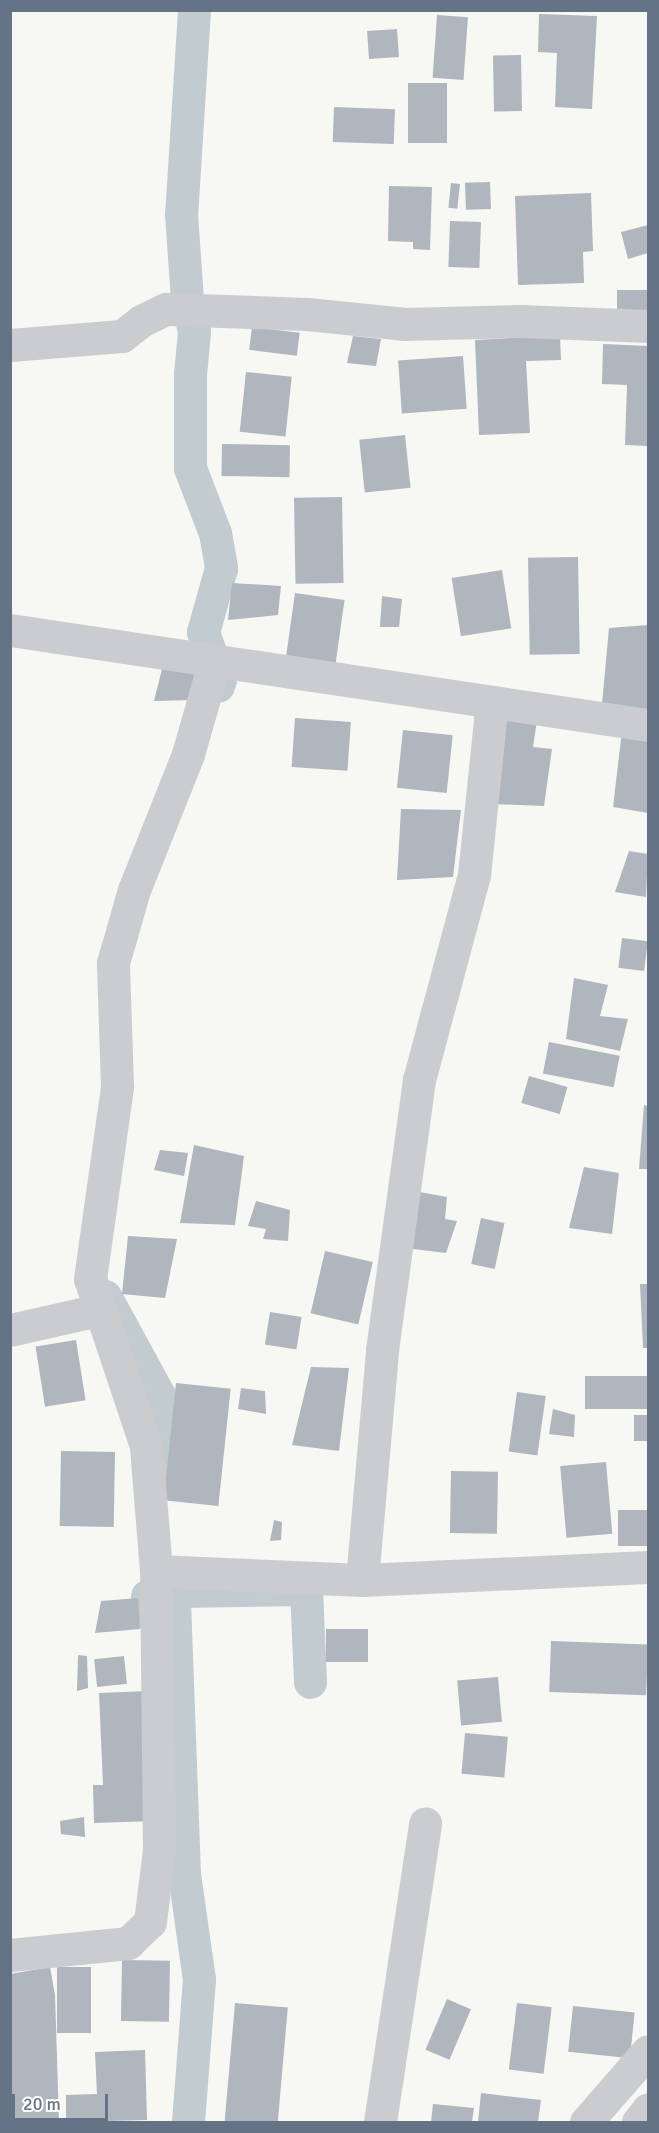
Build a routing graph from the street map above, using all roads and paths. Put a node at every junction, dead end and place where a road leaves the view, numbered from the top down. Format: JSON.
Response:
{"nodes":[{"id":1,"x":648,"y":326,"type":"edge"},
{"id":2,"x":10,"y":345,"type":"edge"},
{"id":3,"x":10,"y":630,"type":"edge"},
{"id":4,"x":215,"y":660,"type":"junction"},
{"id":5,"x":492,"y":702,"type":"junction"},
{"id":6,"x":648,"y":725,"type":"edge"},
{"id":7,"x":99,"y":1310,"type":"junction"},
{"id":8,"x":10,"y":1330,"type":"edge"},
{"id":9,"x":648,"y":1567,"type":"edge"},
{"id":10,"x":156,"y":1571,"type":"junction"},
{"id":11,"x":362,"y":1580,"type":"junction"},
{"id":12,"x":425,"y":1823,"type":"dead end"},
{"id":13,"x":10,"y":1955,"type":"edge"},
{"id":14,"x":648,"y":2051,"type":"edge"},
{"id":15,"x":648,"y":2109,"type":"edge"},
{"id":16,"x":381,"y":2122,"type":"edge"},
{"id":17,"x":586,"y":2122,"type":"edge"},
{"id":18,"x":638,"y":2122,"type":"edge"}],
"edges":[{"from":1,"to":2,"type":"street"},
{"from":3,"to":4,"type":"street"},
{"from":4,"to":5,"type":"street"},
{"from":4,"to":7,"type":"street"},
{"from":5,"to":6,"type":"street"},
{"from":5,"to":11,"type":"street"},
{"from":7,"to":8,"type":"street"},
{"from":7,"to":10,"type":"street"},
{"from":9,"to":11,"type":"street"},
{"from":10,"to":11,"type":"street"},
{"from":10,"to":13,"type":"street"},
{"from":12,"to":16,"type":"street"},
{"from":14,"to":17,"type":"street"},
{"from":15,"to":18,"type":"street"}]}
